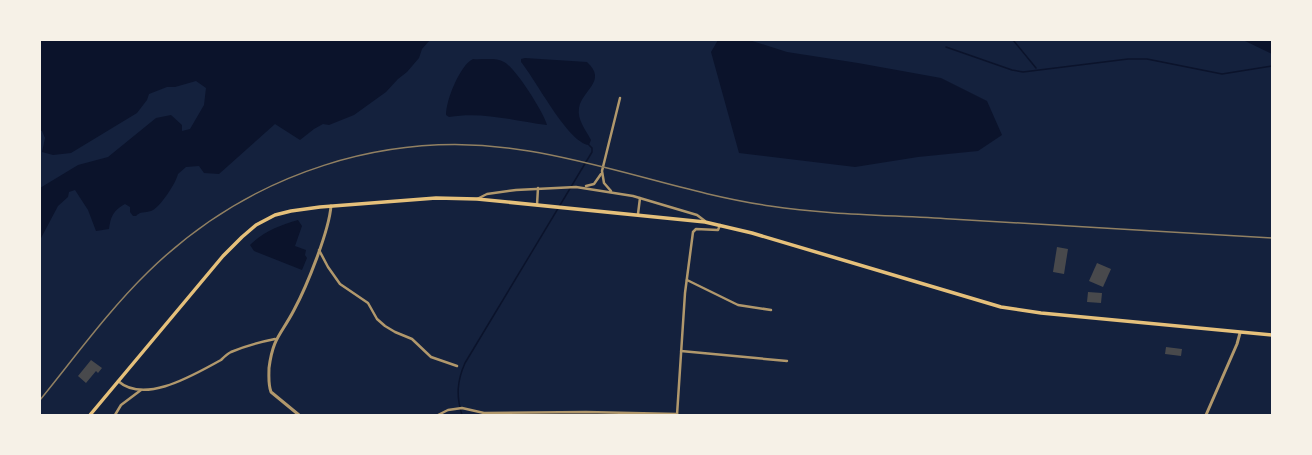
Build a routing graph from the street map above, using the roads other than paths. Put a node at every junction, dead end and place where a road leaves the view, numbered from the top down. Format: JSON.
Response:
{"nodes":[{"id":1,"x":620,"y":98,"type":"dead end"},
{"id":2,"x":602,"y":171,"type":"junction"},
{"id":3,"x":582,"y":187,"type":"junction"},
{"id":4,"x":538,"y":188,"type":"junction"},
{"id":5,"x":613,"y":192,"type":"junction"},
{"id":6,"x":640,"y":198,"type":"junction"},
{"id":7,"x":477,"y":199,"type":"junction"},
{"id":8,"x":537,"y":205,"type":"junction"},
{"id":9,"x":331,"y":206,"type":"junction"},
{"id":10,"x":638,"y":214,"type":"junction"},
{"id":11,"x":705,"y":222,"type":"junction"},
{"id":12,"x":720,"y":225,"type":"junction"},
{"id":13,"x":319,"y":250,"type":"junction"},
{"id":14,"x":687,"y":280,"type":"junction"},
{"id":15,"x":771,"y":310,"type":"dead end"},
{"id":16,"x":1240,"y":332,"type":"junction"},
{"id":17,"x":1272,"y":335,"type":"edge"},
{"id":18,"x":275,"y":339,"type":"junction"},
{"id":19,"x":681,"y":351,"type":"junction"},
{"id":20,"x":787,"y":361,"type":"dead end"},
{"id":21,"x":458,"y":366,"type":"dead end"},
{"id":22,"x":118,"y":381,"type":"junction"},
{"id":23,"x":142,"y":390,"type":"junction"},
{"id":24,"x":677,"y":414,"type":"edge"},
{"id":25,"x":90,"y":415,"type":"edge"},
{"id":26,"x":115,"y":415,"type":"edge"},
{"id":27,"x":299,"y":415,"type":"edge"},
{"id":28,"x":438,"y":415,"type":"edge"},
{"id":29,"x":1206,"y":415,"type":"edge"}],
"edges":[{"from":1,"to":2,"type":"street"},
{"from":2,"to":3,"type":"street"},
{"from":2,"to":5,"type":"street"},
{"from":3,"to":4,"type":"street"},
{"from":3,"to":5,"type":"street"},
{"from":4,"to":7,"type":"street"},
{"from":4,"to":8,"type":"street"},
{"from":5,"to":6,"type":"street"},
{"from":6,"to":10,"type":"street"},
{"from":6,"to":11,"type":"street"},
{"from":7,"to":8,"type":"main road"},
{"from":7,"to":9,"type":"main road"},
{"from":8,"to":10,"type":"main road"},
{"from":9,"to":13,"type":"street"},
{"from":9,"to":22,"type":"main road"},
{"from":10,"to":11,"type":"main road"},
{"from":11,"to":12,"type":"main road"},
{"from":12,"to":14,"type":"street"},
{"from":12,"to":16,"type":"main road"},
{"from":13,"to":18,"type":"street"},
{"from":13,"to":21,"type":"street"},
{"from":14,"to":15,"type":"street"},
{"from":14,"to":19,"type":"street"},
{"from":16,"to":17,"type":"main road"},
{"from":16,"to":29,"type":"street"},
{"from":18,"to":23,"type":"street"},
{"from":18,"to":27,"type":"street"},
{"from":19,"to":20,"type":"street"},
{"from":19,"to":24,"type":"street"},
{"from":22,"to":23,"type":"street"},
{"from":22,"to":25,"type":"main road"},
{"from":23,"to":26,"type":"street"},
{"from":24,"to":28,"type":"street"}]}
